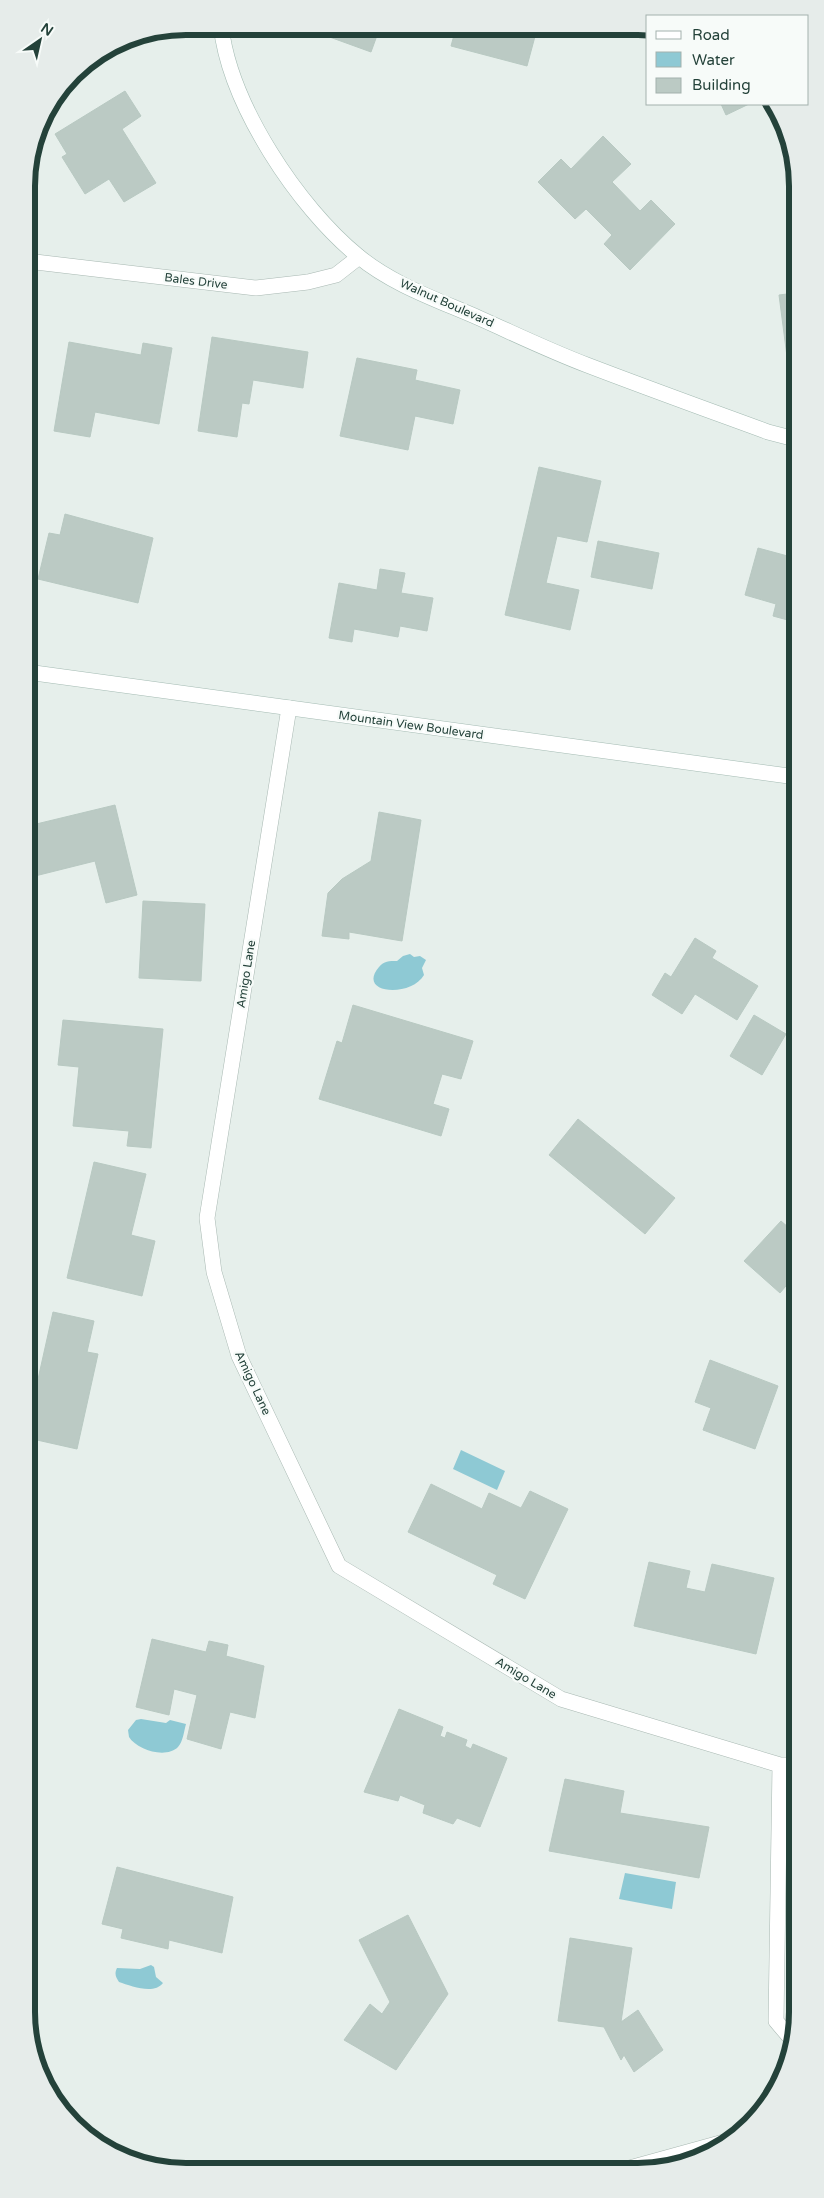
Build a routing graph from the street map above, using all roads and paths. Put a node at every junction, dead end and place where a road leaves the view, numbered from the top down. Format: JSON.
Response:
{"nodes":[{"id":1,"x":222,"y":35,"type":"edge"},
{"id":2,"x":359,"y":257,"type":"junction"},
{"id":3,"x":35,"y":262,"type":"edge"},
{"id":4,"x":789,"y":437,"type":"edge"},
{"id":5,"x":35,"y":673,"type":"edge"},
{"id":6,"x":289,"y":708,"type":"junction"},
{"id":7,"x":789,"y":775,"type":"edge"},
{"id":8,"x":780,"y":1764,"type":"junction"},
{"id":9,"x":789,"y":1765,"type":"edge"},
{"id":10,"x":787,"y":2034,"type":"edge"},
{"id":11,"x":704,"y":2147,"type":"edge"},
{"id":12,"x":650,"y":2162,"type":"edge"}],
"edges":[{"from":1,"to":2,"type":"street","name":"Walnut Boulevard"},
{"from":2,"to":3,"type":"street","name":"Bales Drive"},
{"from":2,"to":4,"type":"street","name":"Walnut Boulevard"},
{"from":5,"to":6,"type":"street","name":"Mountain View Boulevard"},
{"from":6,"to":7,"type":"street","name":"Mountain View Boulevard"},
{"from":6,"to":8,"type":"street","name":"Amigo Lane"},
{"from":8,"to":9,"type":"street","name":"Amigo Lane"},
{"from":8,"to":10,"type":"street"},
{"from":11,"to":12,"type":"street"}]}
